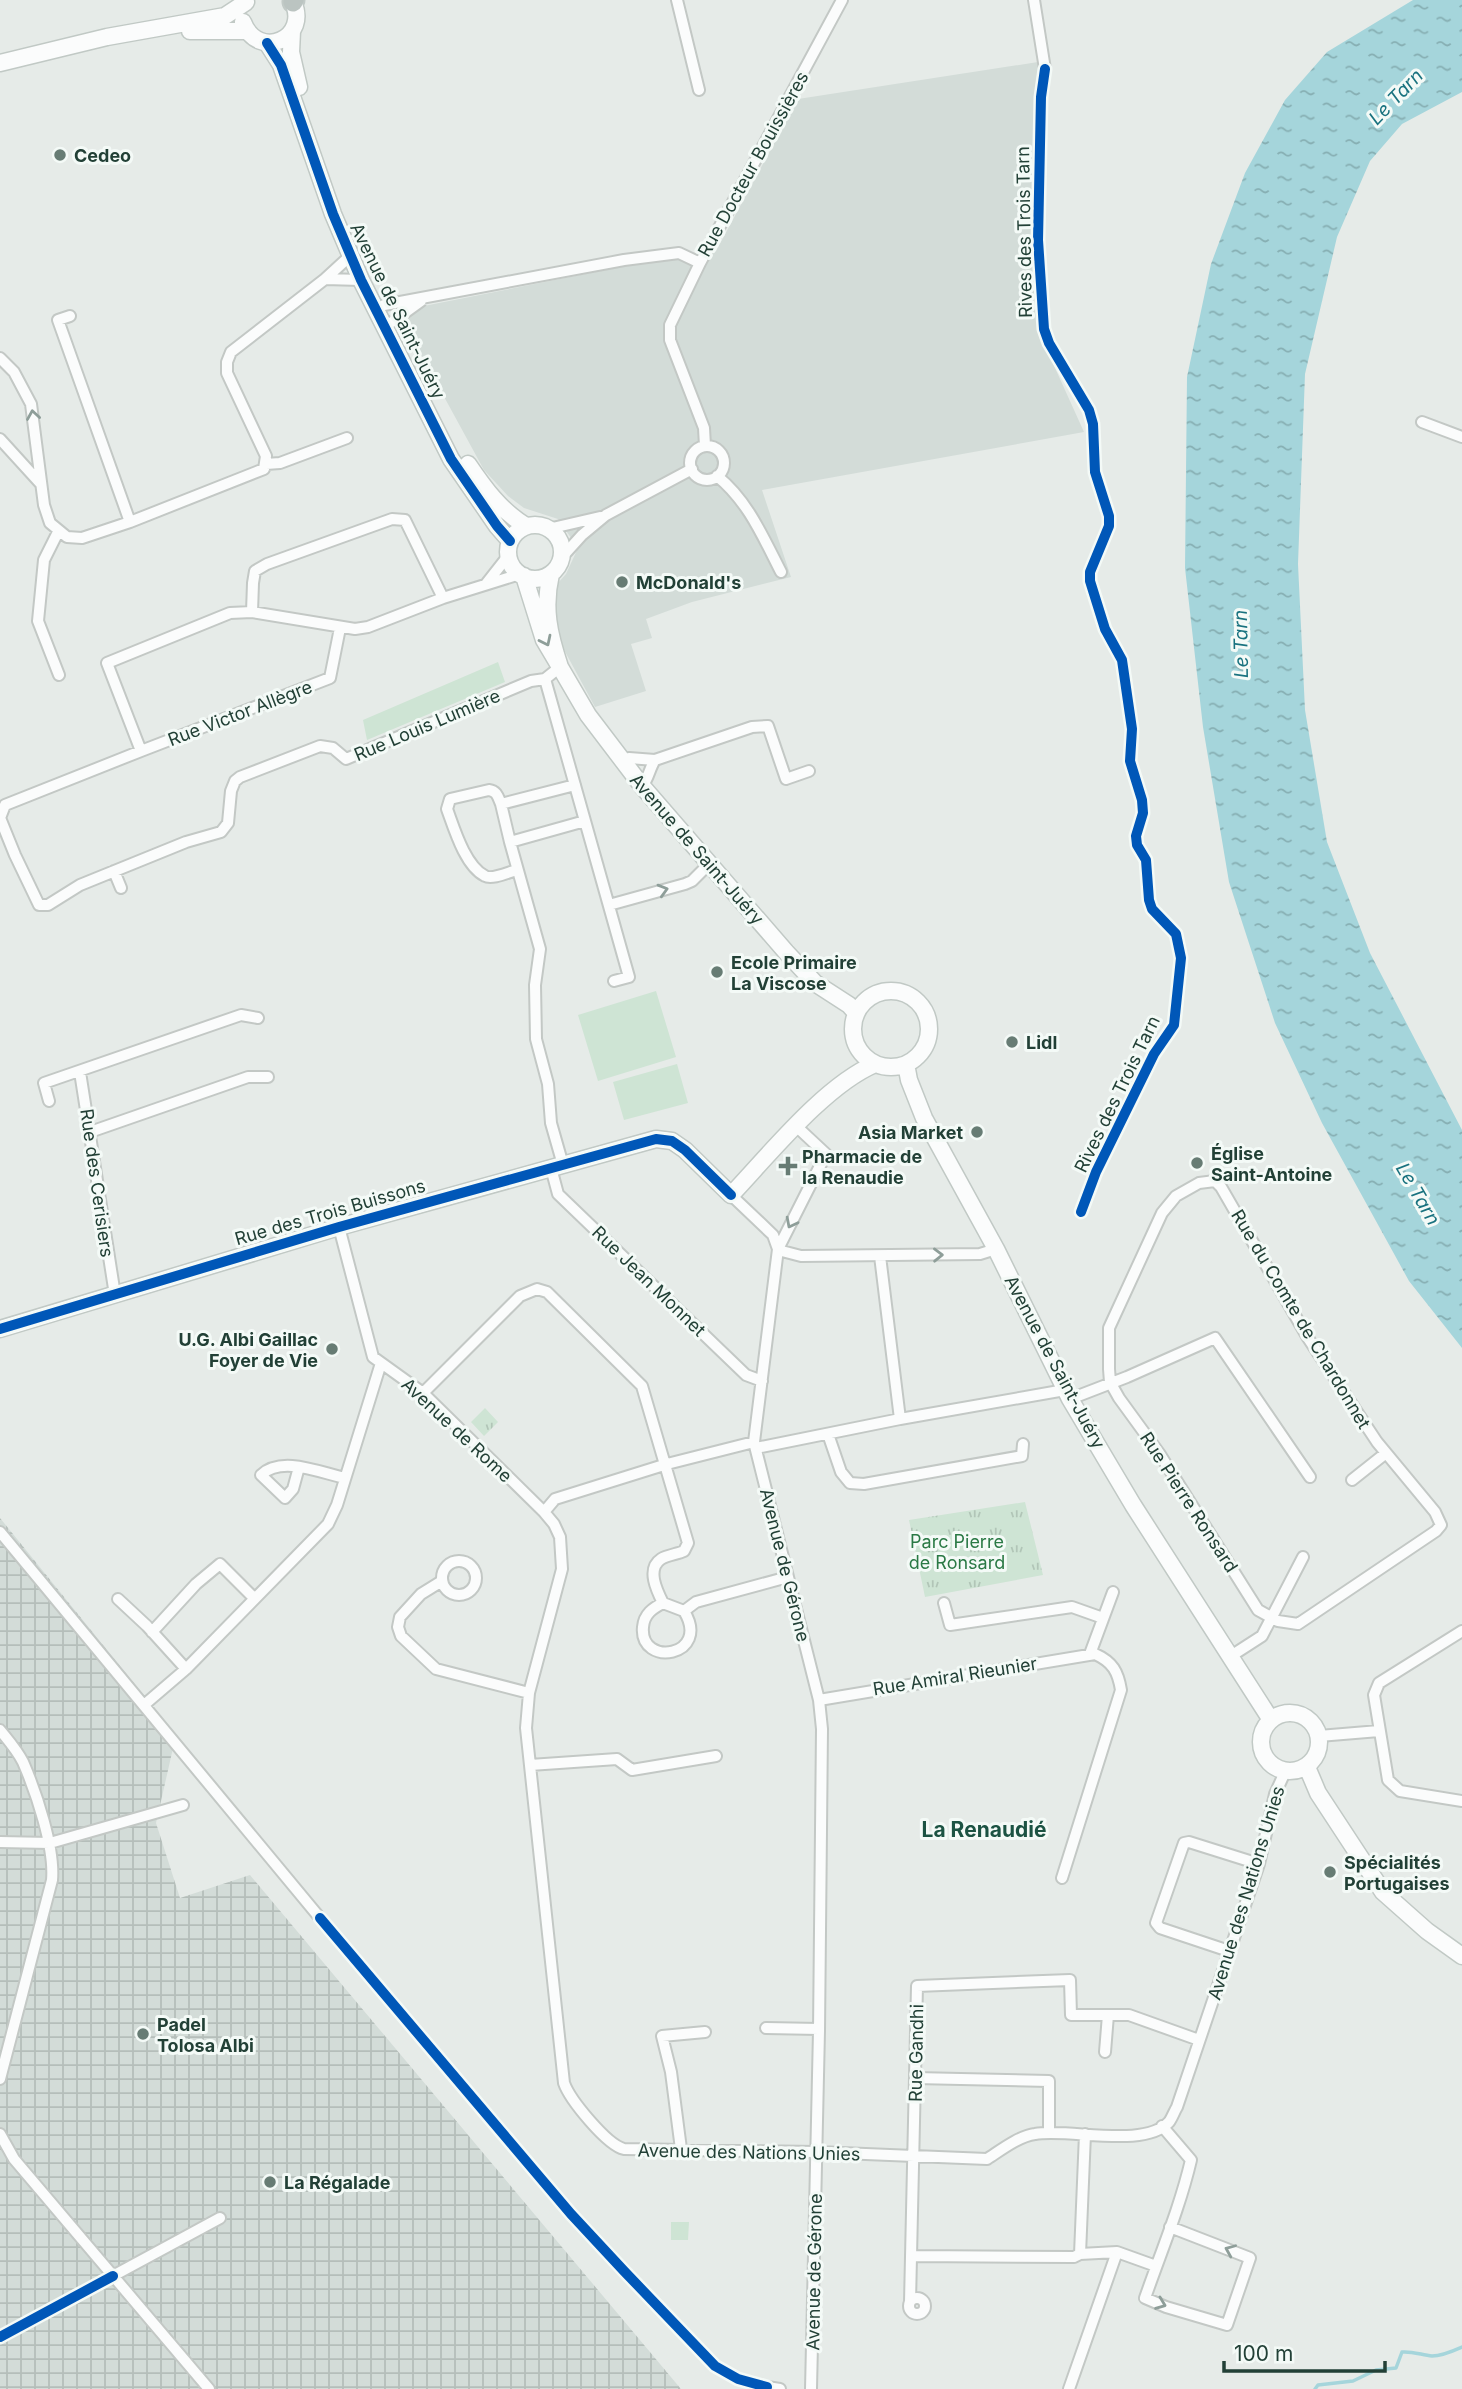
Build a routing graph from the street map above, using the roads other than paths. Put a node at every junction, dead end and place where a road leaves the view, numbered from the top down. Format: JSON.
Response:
{"nodes":[{"id":1,"x":677,"y":0,"type":"edge"},
{"id":2,"x":842,"y":0,"type":"edge"},
{"id":3,"x":1034,"y":0,"type":"edge"},
{"id":4,"x":246,"y":1,"type":"edge"},
{"id":5,"x":293,"y":1,"type":"edge"},
{"id":6,"x":247,"y":31,"type":"junction"},
{"id":7,"x":292,"y":31,"type":"junction"},
{"id":8,"x":267,"y":43,"type":"junction"},
{"id":9,"x":0,"y":63,"type":"edge"},
{"id":10,"x":1045,"y":69,"type":"dead end"},
{"id":11,"x":0,"y":72,"type":"edge"},
{"id":12,"x":699,"y":90,"type":"dead end"},
{"id":13,"x":350,"y":256,"type":"junction"},
{"id":14,"x":700,"y":263,"type":"junction"},
{"id":15,"x":325,"y":279,"type":"junction"},
{"id":16,"x":360,"y":280,"type":"junction"},
{"id":17,"x":422,"y":300,"type":"junction"},
{"id":18,"x":384,"y":305,"type":"junction"},
{"id":19,"x":70,"y":316,"type":"dead end"},
{"id":20,"x":392,"y":322,"type":"junction"},
{"id":21,"x":0,"y":358,"type":"edge"},
{"id":22,"x":1422,"y":422,"type":"dead end"},
{"id":23,"x":1462,"y":437,"type":"edge"},
{"id":24,"x":347,"y":438,"type":"dead end"},
{"id":25,"x":0,"y":439,"type":"edge"},
{"id":26,"x":705,"y":446,"type":"junction"},
{"id":27,"x":266,"y":464,"type":"junction"},
{"id":28,"x":692,"y":469,"type":"junction"},
{"id":29,"x":717,"y":476,"type":"junction"},
{"id":30,"x":40,"y":483,"type":"junction"},
{"id":31,"x":606,"y":515,"type":"junction"},
{"id":32,"x":130,"y":522,"type":"junction"},
{"id":33,"x":526,"y":526,"type":"junction"},
{"id":34,"x":548,"y":528,"type":"junction"},
{"id":35,"x":58,"y":531,"type":"junction"},
{"id":36,"x":509,"y":548,"type":"junction"},
{"id":37,"x":563,"y":556,"type":"junction"},
{"id":38,"x":781,"y":572,"type":"dead end"},
{"id":39,"x":551,"y":574,"type":"junction"},
{"id":40,"x":522,"y":575,"type":"junction"},
{"id":41,"x":486,"y":584,"type":"junction"},
{"id":42,"x":443,"y":598,"type":"junction"},
{"id":43,"x":252,"y":611,"type":"junction"},
{"id":44,"x":340,"y":628,"type":"junction"},
{"id":45,"x":560,"y":667,"type":"junction"},
{"id":46,"x":59,"y":675,"type":"dead end"},
{"id":47,"x":545,"y":678,"type":"junction"},
{"id":48,"x":141,"y":751,"type":"junction"},
{"id":49,"x":654,"y":760,"type":"junction"},
{"id":50,"x":622,"y":762,"type":"junction"},
{"id":51,"x":808,"y":771,"type":"dead end"},
{"id":52,"x":575,"y":785,"type":"junction"},
{"id":53,"x":642,"y":786,"type":"junction"},
{"id":54,"x":501,"y":804,"type":"junction"},
{"id":55,"x":1,"y":810,"type":"edge"},
{"id":56,"x":585,"y":821,"type":"junction"},
{"id":57,"x":510,"y":842,"type":"junction"},
{"id":58,"x":710,"y":863,"type":"junction"},
{"id":59,"x":517,"y":870,"type":"junction"},
{"id":60,"x":114,"y":871,"type":"junction"},
{"id":61,"x":121,"y":888,"type":"dead end"},
{"id":62,"x":609,"y":905,"type":"junction"},
{"id":63,"x":614,"y":981,"type":"dead end"},
{"id":64,"x":856,"y":1013,"type":"junction"},
{"id":65,"x":258,"y":1018,"type":"dead end"},
{"id":66,"x":853,"y":1034,"type":"junction"},
{"id":67,"x":875,"y":1064,"type":"junction"},
{"id":68,"x":906,"y":1064,"type":"junction"},
{"id":69,"x":80,"y":1072,"type":"junction"},
{"id":70,"x":268,"y":1077,"type":"dead end"},
{"id":71,"x":832,"y":1091,"type":"junction"},
{"id":72,"x":49,"y":1101,"type":"dead end"},
{"id":73,"x":796,"y":1126,"type":"junction"},
{"id":74,"x":90,"y":1132,"type":"junction"},
{"id":75,"x":557,"y":1167,"type":"junction"},
{"id":76,"x":731,"y":1195,"type":"junction"},
{"id":77,"x":339,"y":1227,"type":"junction"},
{"id":78,"x":778,"y":1249,"type":"junction"},
{"id":79,"x":996,"y":1249,"type":"junction"},
{"id":80,"x":880,"y":1255,"type":"junction"},
{"id":81,"x":115,"y":1295,"type":"junction"},
{"id":82,"x":0,"y":1329,"type":"edge"},
{"id":83,"x":381,"y":1363,"type":"junction"},
{"id":84,"x":762,"y":1381,"type":"junction"},
{"id":85,"x":1110,"y":1382,"type":"junction"},
{"id":86,"x":423,"y":1393,"type":"junction"},
{"id":87,"x":1068,"y":1395,"type":"junction"},
{"id":88,"x":900,"y":1419,"type":"junction"},
{"id":89,"x":828,"y":1434,"type":"junction"},
{"id":90,"x":1023,"y":1444,"type":"dead end"},
{"id":91,"x":755,"y":1445,"type":"junction"},
{"id":92,"x":1386,"y":1453,"type":"junction"},
{"id":93,"x":667,"y":1464,"type":"junction"},
{"id":94,"x":299,"y":1468,"type":"dead end"},
{"id":95,"x":1310,"y":1477,"type":"dead end"},
{"id":96,"x":345,"y":1478,"type":"junction"},
{"id":97,"x":1352,"y":1480,"type":"dead end"},
{"id":98,"x":544,"y":1512,"type":"junction"},
{"id":99,"x":0,"y":1532,"type":"edge"},
{"id":100,"x":1303,"y":1557,"type":"dead end"},
{"id":101,"x":788,"y":1577,"type":"junction"},
{"id":102,"x":442,"y":1581,"type":"dead end"},
{"id":103,"x":1112,"y":1592,"type":"dead end"},
{"id":104,"x":254,"y":1598,"type":"junction"},
{"id":105,"x":118,"y":1600,"type":"dead end"},
{"id":106,"x":663,"y":1603,"type":"junction"},
{"id":107,"x":944,"y":1603,"type":"dead end"},
{"id":108,"x":684,"y":1611,"type":"junction"},
{"id":109,"x":1271,"y":1617,"type":"junction"},
{"id":110,"x":1103,"y":1618,"type":"junction"},
{"id":111,"x":1462,"y":1631,"type":"edge"},
{"id":112,"x":152,"y":1632,"type":"junction"},
{"id":113,"x":1090,"y":1654,"type":"junction"},
{"id":114,"x":1231,"y":1656,"type":"junction"},
{"id":115,"x":186,"y":1669,"type":"junction"},
{"id":116,"x":529,"y":1693,"type":"junction"},
{"id":117,"x":819,"y":1700,"type":"junction"},
{"id":118,"x":144,"y":1705,"type":"junction"},
{"id":119,"x":1271,"y":1720,"type":"junction"},
{"id":120,"x":0,"y":1730,"type":"edge"},
{"id":121,"x":1379,"y":1731,"type":"junction"},
{"id":122,"x":1319,"y":1736,"type":"junction"},
{"id":123,"x":716,"y":1756,"type":"dead end"},
{"id":124,"x":530,"y":1765,"type":"junction"},
{"id":125,"x":1307,"y":1767,"type":"junction"},
{"id":126,"x":1285,"y":1772,"type":"junction"},
{"id":127,"x":1462,"y":1801,"type":"edge"},
{"id":128,"x":183,"y":1805,"type":"dead end"},
{"id":129,"x":0,"y":1842,"type":"edge"},
{"id":130,"x":50,"y":1843,"type":"junction"},
{"id":131,"x":1259,"y":1864,"type":"junction"},
{"id":132,"x":1062,"y":1878,"type":"dead end"},
{"id":133,"x":320,"y":1918,"type":"dead end"},
{"id":134,"x":1229,"y":1951,"type":"junction"},
{"id":135,"x":1462,"y":1956,"type":"edge"},
{"id":136,"x":1108,"y":2015,"type":"junction"},
{"id":137,"x":766,"y":2028,"type":"dead end"},
{"id":138,"x":819,"y":2029,"type":"junction"},
{"id":139,"x":705,"y":2032,"type":"dead end"},
{"id":140,"x":1199,"y":2040,"type":"junction"},
{"id":141,"x":1105,"y":2052,"type":"dead end"},
{"id":142,"x":915,"y":2078,"type":"junction"},
{"id":143,"x":0,"y":2079,"type":"edge"},
{"id":144,"x":1162,"y":2126,"type":"junction"},
{"id":145,"x":1049,"y":2133,"type":"junction"},
{"id":146,"x":0,"y":2134,"type":"edge"},
{"id":147,"x":1085,"y":2134,"type":"junction"},
{"id":148,"x":681,"y":2149,"type":"junction"},
{"id":149,"x":817,"y":2152,"type":"junction"},
{"id":150,"x":915,"y":2155,"type":"junction"},
{"id":151,"x":220,"y":2218,"type":"dead end"},
{"id":152,"x":1170,"y":2227,"type":"junction"},
{"id":153,"x":1117,"y":2252,"type":"junction"},
{"id":154,"x":1080,"y":2254,"type":"junction"},
{"id":155,"x":912,"y":2256,"type":"junction"},
{"id":156,"x":1156,"y":2266,"type":"junction"},
{"id":157,"x":113,"y":2276,"type":"junction"},
{"id":158,"x":910,"y":2302,"type":"dead end"},
{"id":159,"x":0,"y":2337,"type":"edge"},
{"id":160,"x":767,"y":2387,"type":"dead end"},
{"id":161,"x":209,"y":2389,"type":"edge"},
{"id":162,"x":780,"y":2389,"type":"edge"},
{"id":163,"x":811,"y":2389,"type":"edge"},
{"id":164,"x":1069,"y":2389,"type":"edge"}],
"edges":[{"from":1,"to":12,"type":"street"},
{"from":2,"to":14,"type":"street","name":"Rue Docteur Bouissières"},
{"from":3,"to":10,"type":"street"},
{"from":4,"to":6,"type":"main road"},
{"from":4,"to":9,"type":"main road"},
{"from":5,"to":7,"type":"main road","name":"Avenue de Saint-Juéry"},
{"from":6,"to":8,"type":"main road"},
{"from":6,"to":11,"type":"main road"},
{"from":7,"to":8,"type":"main road"},
{"from":7,"to":18,"type":"main road","name":"Avenue de Saint-Juéry"},
{"from":8,"to":13,"type":"main road","name":"Avenue de Saint-Juéry"},
{"from":13,"to":15,"type":"street"},
{"from":13,"to":16,"type":"main road","name":"Avenue de Saint-Juéry"},
{"from":14,"to":17,"type":"street","name":"Rue Docteur Bouissières"},
{"from":14,"to":26,"type":"street"},
{"from":15,"to":16,"type":"street"},
{"from":15,"to":27,"type":"street"},
{"from":16,"to":36,"type":"main road","name":"Avenue de Saint-Juéry"},
{"from":17,"to":18,"type":"street","name":"Rue Docteur Bouissières"},
{"from":17,"to":20,"type":"street","name":"Rue Docteur Bouissières"},
{"from":18,"to":20,"type":"main road","name":"Avenue de Saint-Juéry"},
{"from":19,"to":32,"type":"street"},
{"from":20,"to":33,"type":"main road","name":"Avenue de Saint-Juéry"},
{"from":30,"to":21,"type":"street","one_way":true},
{"from":22,"to":23,"type":"street"},
{"from":24,"to":27,"type":"street"},
{"from":25,"to":30,"type":"street"},
{"from":26,"to":28,"type":"street"},
{"from":26,"to":29,"type":"street"},
{"from":27,"to":32,"type":"street"},
{"from":28,"to":29,"type":"street"},
{"from":28,"to":31,"type":"street"},
{"from":29,"to":38,"type":"street"},
{"from":30,"to":35,"type":"street"},
{"from":31,"to":34,"type":"street"},
{"from":31,"to":37,"type":"street"},
{"from":32,"to":35,"type":"street"},
{"from":33,"to":34,"type":"main road"},
{"from":33,"to":36,"type":"main road"},
{"from":34,"to":37,"type":"main road"},
{"from":35,"to":46,"type":"street"},
{"from":36,"to":40,"type":"main road"},
{"from":36,"to":41,"type":"street"},
{"from":37,"to":39,"type":"main road"},
{"from":39,"to":40,"type":"main road"},
{"from":39,"to":45,"type":"main road","name":"Avenue de Saint-Juéry"},
{"from":40,"to":41,"type":"street"},
{"from":40,"to":45,"type":"main road","name":"Avenue de Saint-Juéry","one_way":true},
{"from":41,"to":42,"type":"street"},
{"from":42,"to":43,"type":"street"},
{"from":42,"to":44,"type":"street"},
{"from":43,"to":44,"type":"street"},
{"from":43,"to":48,"type":"street"},
{"from":44,"to":48,"type":"street","name":"Rue Victor Allègre"},
{"from":45,"to":47,"type":"street"},
{"from":45,"to":50,"type":"main road","name":"Avenue de Saint-Juéry"},
{"from":47,"to":52,"type":"street"},
{"from":47,"to":60,"type":"street","name":"Rue Louis Lumière"},
{"from":48,"to":55,"type":"street","name":"Rue Victor Allègre"},
{"from":49,"to":50,"type":"street"},
{"from":49,"to":51,"type":"street"},
{"from":49,"to":53,"type":"street"},
{"from":50,"to":53,"type":"main road","name":"Avenue de Saint-Juéry"},
{"from":52,"to":54,"type":"street"},
{"from":52,"to":56,"type":"street"},
{"from":53,"to":58,"type":"main road","name":"Avenue de Saint-Juéry"},
{"from":54,"to":57,"type":"street","name":"Rue Jean Monnet"},
{"from":54,"to":59,"type":"street"},
{"from":55,"to":60,"type":"street","name":"Rue Louis Lumière"},
{"from":56,"to":57,"type":"street"},
{"from":56,"to":62,"type":"street"},
{"from":57,"to":59,"type":"street","name":"Rue Jean Monnet"},
{"from":62,"to":58,"type":"street","one_way":true},
{"from":58,"to":64,"type":"main road","name":"Avenue de Saint-Juéry"},
{"from":59,"to":75,"type":"street","name":"Rue Jean Monnet"},
{"from":60,"to":61,"type":"street"},
{"from":62,"to":63,"type":"street"},
{"from":64,"to":66,"type":"main road"},
{"from":64,"to":68,"type":"main road"},
{"from":65,"to":69,"type":"street"},
{"from":66,"to":67,"type":"main road"},
{"from":66,"to":71,"type":"main road"},
{"from":67,"to":68,"type":"main road"},
{"from":67,"to":71,"type":"main road"},
{"from":68,"to":79,"type":"main road","name":"Avenue de Saint-Juéry"},
{"from":69,"to":72,"type":"street"},
{"from":69,"to":74,"type":"street","name":"Rue des Cerisiers"},
{"from":70,"to":74,"type":"street"},
{"from":71,"to":73,"type":"main road"},
{"from":73,"to":76,"type":"main road"},
{"from":73,"to":78,"type":"street","name":"Avenue de Gérone","one_way":true},
{"from":74,"to":81,"type":"street","name":"Rue des Cerisiers"},
{"from":75,"to":76,"type":"main road","name":"Rue des Trois Buissons"},
{"from":75,"to":77,"type":"main road","name":"Rue des Trois Buissons"},
{"from":75,"to":84,"type":"street","name":"Rue Jean Monnet"},
{"from":76,"to":78,"type":"street"},
{"from":77,"to":81,"type":"main road","name":"Rue des Trois Buissons"},
{"from":77,"to":83,"type":"street","name":"Avenue de Rome"},
{"from":78,"to":80,"type":"street"},
{"from":78,"to":84,"type":"street","name":"Avenue de Gérone"},
{"from":80,"to":79,"type":"street","one_way":true},
{"from":79,"to":87,"type":"main road","name":"Avenue de Saint-Juéry"},
{"from":80,"to":88,"type":"street"},
{"from":81,"to":82,"type":"main road","name":"Rue des Trois Buissons"},
{"from":83,"to":86,"type":"street","name":"Avenue de Rome"},
{"from":83,"to":96,"type":"street"},
{"from":84,"to":91,"type":"street","name":"Avenue de Gérone"},
{"from":85,"to":87,"type":"street"},
{"from":85,"to":92,"type":"street","name":"Rue du Comte de Chardonnet"},
{"from":85,"to":95,"type":"street"},
{"from":85,"to":109,"type":"street","name":"Rue Pierre Ronsard"},
{"from":86,"to":93,"type":"street"},
{"from":86,"to":98,"type":"street","name":"Avenue de Rome"},
{"from":87,"to":88,"type":"street"},
{"from":87,"to":114,"type":"main road","name":"Avenue de Saint-Juéry"},
{"from":88,"to":89,"type":"street"},
{"from":89,"to":90,"type":"street"},
{"from":89,"to":91,"type":"street"},
{"from":91,"to":93,"type":"street"},
{"from":91,"to":101,"type":"street","name":"Avenue de Gérone"},
{"from":92,"to":97,"type":"street"},
{"from":92,"to":109,"type":"street","name":"Rue du Comte de Chardonnet"},
{"from":93,"to":98,"type":"street"},
{"from":93,"to":106,"type":"street"},
{"from":94,"to":96,"type":"street"},
{"from":96,"to":104,"type":"street"},
{"from":98,"to":116,"type":"street","name":"Avenue des Nations Unies"},
{"from":99,"to":118,"type":"street"},
{"from":100,"to":109,"type":"street"},
{"from":101,"to":108,"type":"street"},
{"from":101,"to":117,"type":"street","name":"Avenue de Gérone"},
{"from":102,"to":116,"type":"street"},
{"from":103,"to":110,"type":"street"},
{"from":104,"to":112,"type":"street"},
{"from":104,"to":115,"type":"street"},
{"from":105,"to":112,"type":"street"},
{"from":106,"to":108,"type":"street"},
{"from":106,"to":108,"type":"street"},
{"from":107,"to":110,"type":"street"},
{"from":109,"to":114,"type":"street"},
{"from":110,"to":113,"type":"street"},
{"from":111,"to":121,"type":"street"},
{"from":112,"to":115,"type":"street"},
{"from":113,"to":117,"type":"street","name":"Rue Amiral Rieunier"},
{"from":113,"to":132,"type":"street"},
{"from":114,"to":119,"type":"main road","name":"Avenue de Saint-Juéry"},
{"from":115,"to":118,"type":"street"},
{"from":116,"to":124,"type":"street","name":"Avenue des Nations Unies"},
{"from":117,"to":138,"type":"street","name":"Avenue de Gérone"},
{"from":118,"to":133,"type":"street"},
{"from":119,"to":122,"type":"main road"},
{"from":119,"to":126,"type":"main road"},
{"from":120,"to":130,"type":"street"},
{"from":121,"to":122,"type":"street"},
{"from":121,"to":127,"type":"street"},
{"from":122,"to":125,"type":"main road"},
{"from":123,"to":124,"type":"street"},
{"from":124,"to":148,"type":"street","name":"Avenue des Nations Unies"},
{"from":125,"to":126,"type":"main road"},
{"from":125,"to":135,"type":"main road"},
{"from":126,"to":131,"type":"street","name":"Avenue des Nations Unies"},
{"from":128,"to":130,"type":"street"},
{"from":129,"to":130,"type":"street"},
{"from":130,"to":143,"type":"street"},
{"from":131,"to":134,"type":"street","name":"Avenue des Nations Unies"},
{"from":131,"to":134,"type":"street"},
{"from":134,"to":140,"type":"street","name":"Avenue des Nations Unies"},
{"from":136,"to":140,"type":"street","name":"Rue Gandhi"},
{"from":136,"to":141,"type":"street"},
{"from":136,"to":142,"type":"street","name":"Rue Gandhi"},
{"from":137,"to":138,"type":"street"},
{"from":138,"to":149,"type":"street","name":"Avenue de Gérone"},
{"from":139,"to":148,"type":"street"},
{"from":140,"to":144,"type":"street","name":"Avenue des Nations Unies"},
{"from":142,"to":145,"type":"street"},
{"from":142,"to":150,"type":"street","name":"Rue Gandhi"},
{"from":144,"to":147,"type":"street","name":"Avenue des Nations Unies"},
{"from":144,"to":152,"type":"street"},
{"from":145,"to":147,"type":"street","name":"Avenue des Nations Unies"},
{"from":145,"to":150,"type":"street","name":"Avenue des Nations Unies"},
{"from":146,"to":157,"type":"street"},
{"from":147,"to":154,"type":"street"},
{"from":148,"to":149,"type":"street","name":"Avenue des Nations Unies"},
{"from":149,"to":150,"type":"street","name":"Avenue des Nations Unies"},
{"from":149,"to":163,"type":"street","name":"Avenue de Gérone"},
{"from":150,"to":155,"type":"street","name":"Rue Gandhi"},
{"from":151,"to":157,"type":"street"},
{"from":152,"to":156,"type":"street"},
{"from":156,"to":152,"type":"street","one_way":true},
{"from":153,"to":154,"type":"street"},
{"from":153,"to":156,"type":"street"},
{"from":153,"to":164,"type":"street"},
{"from":154,"to":155,"type":"street"},
{"from":155,"to":158,"type":"street","name":"Rue Gandhi"},
{"from":157,"to":159,"type":"street"},
{"from":157,"to":161,"type":"street"},
{"from":160,"to":162,"type":"street"}]}
